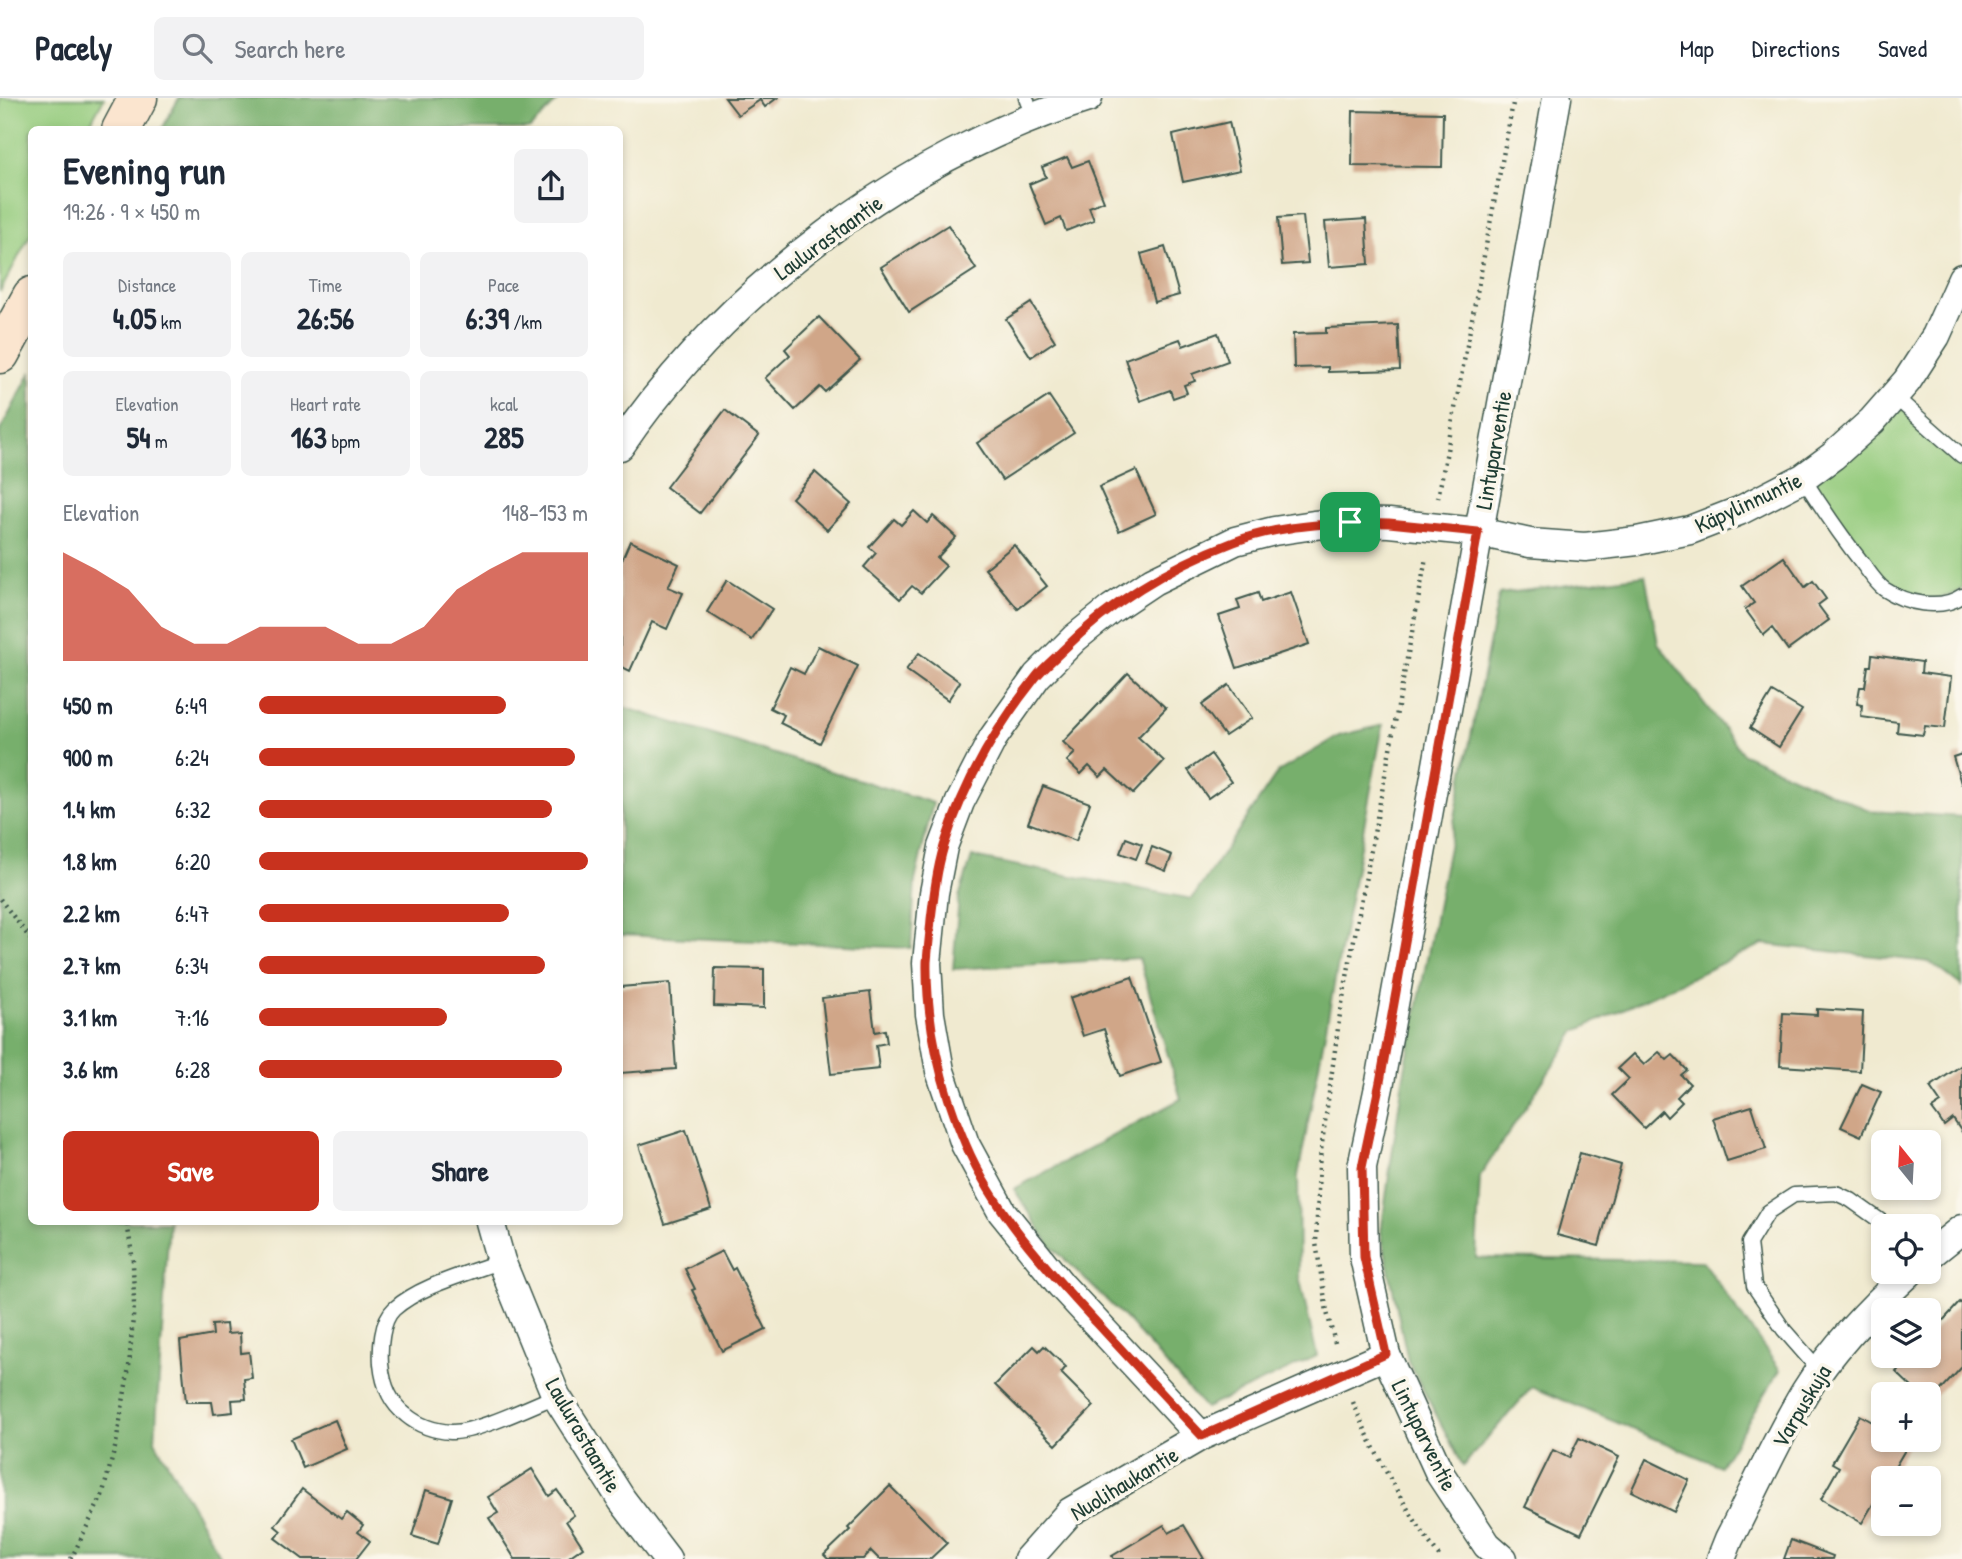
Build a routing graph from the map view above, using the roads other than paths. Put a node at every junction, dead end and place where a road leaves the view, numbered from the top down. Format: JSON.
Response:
{"nodes":[{"id":1,"x":138,"y":98,"type":"edge"},
{"id":2,"x":1088,"y":98,"type":"edge"},
{"id":3,"x":1557,"y":98,"type":"edge"},
{"id":4,"x":1030,"y":107,"type":"edge"},
{"id":5,"x":123,"y":126,"type":"edge"},
{"id":6,"x":1962,"y":278,"type":"edge"},
{"id":7,"x":28,"y":303,"type":"edge"},
{"id":8,"x":0,"y":354,"type":"edge"},
{"id":9,"x":1895,"y":396,"type":"junction"},
{"id":10,"x":623,"y":441,"type":"edge"},
{"id":11,"x":1962,"y":456,"type":"edge"},
{"id":12,"x":1803,"y":478,"type":"junction"},
{"id":13,"x":1478,"y":532,"type":"junction"},
{"id":14,"x":1962,"y":596,"type":"edge"},
{"id":15,"x":1871,"y":1214,"type":"edge"},
{"id":16,"x":492,"y":1225,"type":"edge"},
{"id":17,"x":1962,"y":1229,"type":"edge"},
{"id":18,"x":1941,"y":1246,"type":"edge"},
{"id":19,"x":501,"y":1261,"type":"junction"},
{"id":20,"x":1897,"y":1284,"type":"edge"},
{"id":21,"x":1386,"y":1354,"type":"junction"},
{"id":22,"x":1820,"y":1371,"type":"junction"},
{"id":23,"x":556,"y":1396,"type":"junction"},
{"id":24,"x":1202,"y":1436,"type":"junction"},
{"id":25,"x":667,"y":1559,"type":"edge"},
{"id":26,"x":1028,"y":1559,"type":"edge"},
{"id":27,"x":1503,"y":1559,"type":"edge"},
{"id":28,"x":1721,"y":1559,"type":"edge"}],
"edges":[{"from":1,"to":5,"type":"main road"},
{"from":2,"to":4,"type":"street","name":"Laulurastaantie"},
{"from":3,"to":13,"type":"street","name":"Lintuparventie"},
{"from":4,"to":10,"type":"street","name":"Laulurastaantie"},
{"from":6,"to":9,"type":"street","name":"Käpylinnuntie"},
{"from":7,"to":8,"type":"main road"},
{"from":9,"to":11,"type":"lane"},
{"from":9,"to":12,"type":"street","name":"Käpylinnuntie"},
{"from":12,"to":13,"type":"street","name":"Käpylinnuntie"},
{"from":12,"to":14,"type":"lane"},
{"from":13,"to":21,"type":"street","name":"Lintuparventie"},
{"from":13,"to":24,"type":"street","name":"Käpylinnuntie"},
{"from":15,"to":22,"type":"lane"},
{"from":16,"to":19,"type":"street","name":"Laulurastaantie"},
{"from":17,"to":18,"type":"street"},
{"from":19,"to":23,"type":"street","name":"Laulurastaantie"},
{"from":19,"to":23,"type":"lane"},
{"from":20,"to":22,"type":"street","name":"Varpuskuja"},
{"from":21,"to":24,"type":"street","name":"Nuolihaukantie"},
{"from":21,"to":27,"type":"street","name":"Lintuparventie"},
{"from":22,"to":28,"type":"street","name":"Varpuskuja"},
{"from":23,"to":25,"type":"street","name":"Laulurastaantie"},
{"from":24,"to":26,"type":"street","name":"Nuolihaukantie"}]}
